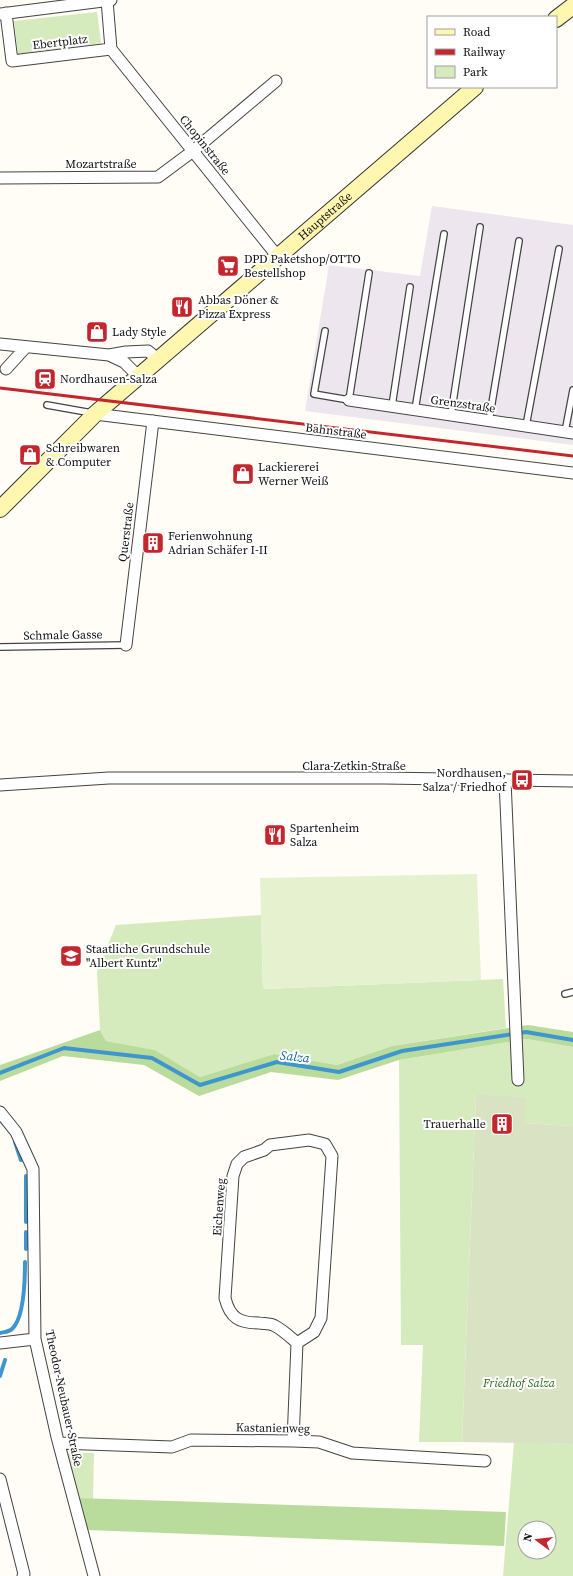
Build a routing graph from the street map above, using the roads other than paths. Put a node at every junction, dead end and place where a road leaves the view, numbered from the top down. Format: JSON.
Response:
{"nodes":[{"id":1,"x":107,"y":0,"type":"edge"},
{"id":2,"x":111,"y":0,"type":"edge"},
{"id":3,"x":573,"y":6,"type":"edge"},
{"id":4,"x":3,"y":13,"type":"edge"},
{"id":5,"x":557,"y":18,"type":"edge"},
{"id":6,"x":111,"y":49,"type":"junction"},
{"id":7,"x":276,"y":81,"type":"dead end"},
{"id":8,"x":474,"y":88,"type":"edge"},
{"id":9,"x":193,"y":151,"type":"junction"},
{"id":10,"x":0,"y":178,"type":"edge"},
{"id":11,"x":480,"y":227,"type":"dead end"},
{"id":12,"x":444,"y":234,"type":"dead end"},
{"id":13,"x":518,"y":241,"type":"dead end"},
{"id":14,"x":559,"y":249,"type":"dead end"},
{"id":15,"x":278,"y":257,"type":"junction"},
{"id":16,"x":369,"y":273,"type":"dead end"},
{"id":17,"x":410,"y":287,"type":"dead end"},
{"id":18,"x":324,"y":331,"type":"dead end"},
{"id":19,"x":0,"y":344,"type":"edge"},
{"id":20,"x":26,"y":347,"type":"junction"},
{"id":21,"x":109,"y":355,"type":"junction"},
{"id":22,"x":159,"y":360,"type":"junction"},
{"id":23,"x":3,"y":369,"type":"edge"},
{"id":24,"x":139,"y":377,"type":"junction"},
{"id":25,"x":573,"y":390,"type":"edge"},
{"id":26,"x":349,"y":400,"type":"junction"},
{"id":27,"x":47,"y":405,"type":"dead end"},
{"id":28,"x":392,"y":406,"type":"junction"},
{"id":29,"x":415,"y":410,"type":"junction"},
{"id":30,"x":95,"y":414,"type":"junction"},
{"id":31,"x":451,"y":416,"type":"junction"},
{"id":32,"x":153,"y":421,"type":"junction"},
{"id":33,"x":489,"y":421,"type":"junction"},
{"id":34,"x":526,"y":426,"type":"junction"},
{"id":35,"x":569,"y":433,"type":"edge"},
{"id":36,"x":573,"y":473,"type":"edge"},
{"id":37,"x":0,"y":509,"type":"edge"},
{"id":38,"x":126,"y":645,"type":"joint"},
{"id":39,"x":0,"y":647,"type":"edge"},
{"id":40,"x":505,"y":780,"type":"junction"},
{"id":41,"x":573,"y":781,"type":"edge"},
{"id":42,"x":0,"y":785,"type":"edge"},
{"id":43,"x":573,"y":992,"type":"edge"},
{"id":44,"x":564,"y":994,"type":"dead end"},
{"id":45,"x":518,"y":1080,"type":"dead end"},
{"id":46,"x":0,"y":1112,"type":"edge"},
{"id":47,"x":35,"y":1340,"type":"junction"},
{"id":48,"x":0,"y":1343,"type":"edge"},
{"id":49,"x":297,"y":1343,"type":"junction"},
{"id":50,"x":293,"y":1441,"type":"junction"},
{"id":51,"x":59,"y":1443,"type":"junction"},
{"id":52,"x":485,"y":1461,"type":"dead end"},
{"id":53,"x":0,"y":1479,"type":"edge"},
{"id":54,"x":3,"y":1505,"type":"edge"},
{"id":55,"x":23,"y":1576,"type":"edge"},
{"id":56,"x":94,"y":1576,"type":"edge"}],
"edges":[{"from":1,"to":2,"type":"street"},
{"from":1,"to":4,"type":"street"},
{"from":1,"to":6,"type":"street"},
{"from":3,"to":5,"type":"street"},
{"from":4,"to":6,"type":"street","name":"Ebertplatz"},
{"from":6,"to":9,"type":"street","name":"Chopinstraße"},
{"from":7,"to":9,"type":"street","name":"Mozartstraße"},
{"from":8,"to":15,"type":"street","name":"Hauptstraße"},
{"from":9,"to":10,"type":"street","name":"Mozartstraße"},
{"from":9,"to":15,"type":"street","name":"Chopinstraße"},
{"from":11,"to":31,"type":"lane"},
{"from":12,"to":29,"type":"lane"},
{"from":13,"to":33,"type":"lane"},
{"from":14,"to":34,"type":"lane"},
{"from":15,"to":22,"type":"street","name":"Hauptstraße"},
{"from":16,"to":26,"type":"lane"},
{"from":17,"to":28,"type":"lane"},
{"from":18,"to":26,"type":"lane"},
{"from":19,"to":20,"type":"street"},
{"from":20,"to":21,"type":"street"},
{"from":20,"to":23,"type":"street"},
{"from":21,"to":22,"type":"street"},
{"from":21,"to":24,"type":"street"},
{"from":22,"to":24,"type":"street","name":"Hauptstraße"},
{"from":24,"to":30,"type":"street","name":"Hauptstraße"},
{"from":25,"to":35,"type":"lane"},
{"from":26,"to":28,"type":"street","name":"Grenzstraße"},
{"from":27,"to":30,"type":"lane"},
{"from":28,"to":29,"type":"street","name":"Grenzstraße"},
{"from":29,"to":31,"type":"street","name":"Grenzstraße"},
{"from":30,"to":32,"type":"street","name":"Bahnstraße"},
{"from":30,"to":37,"type":"street","name":"Hauptstraße"},
{"from":31,"to":33,"type":"street","name":"Grenzstraße"},
{"from":32,"to":36,"type":"street","name":"Bahnstraße"},
{"from":32,"to":38,"type":"street","name":"Querstraße"},
{"from":33,"to":34,"type":"street","name":"Grenzstraße"},
{"from":34,"to":35,"type":"street","name":"Grenzstraße"},
{"from":38,"to":39,"type":"lane","name":"Schmale Gasse"},
{"from":40,"to":41,"type":"street","name":"Clara-Zetkin-Straße"},
{"from":40,"to":42,"type":"street","name":"Clara-Zetkin-Straße"},
{"from":40,"to":45,"type":"street"},
{"from":43,"to":44,"type":"lane"},
{"from":46,"to":47,"type":"street","name":"Theodor-Neubauer-Straße"},
{"from":47,"to":48,"type":"street"},
{"from":47,"to":51,"type":"street","name":"Theodor-Neubauer-Straße"},
{"from":49,"to":49,"type":"street","name":"Eichenweg"},
{"from":49,"to":50,"type":"street"},
{"from":50,"to":51,"type":"street","name":"Kastanienweg"},
{"from":50,"to":52,"type":"street","name":"Kastanienweg"},
{"from":51,"to":56,"type":"street","name":"Theodor-Neubauer-Straße"},
{"from":53,"to":54,"type":"street"},
{"from":54,"to":55,"type":"street"}]}
